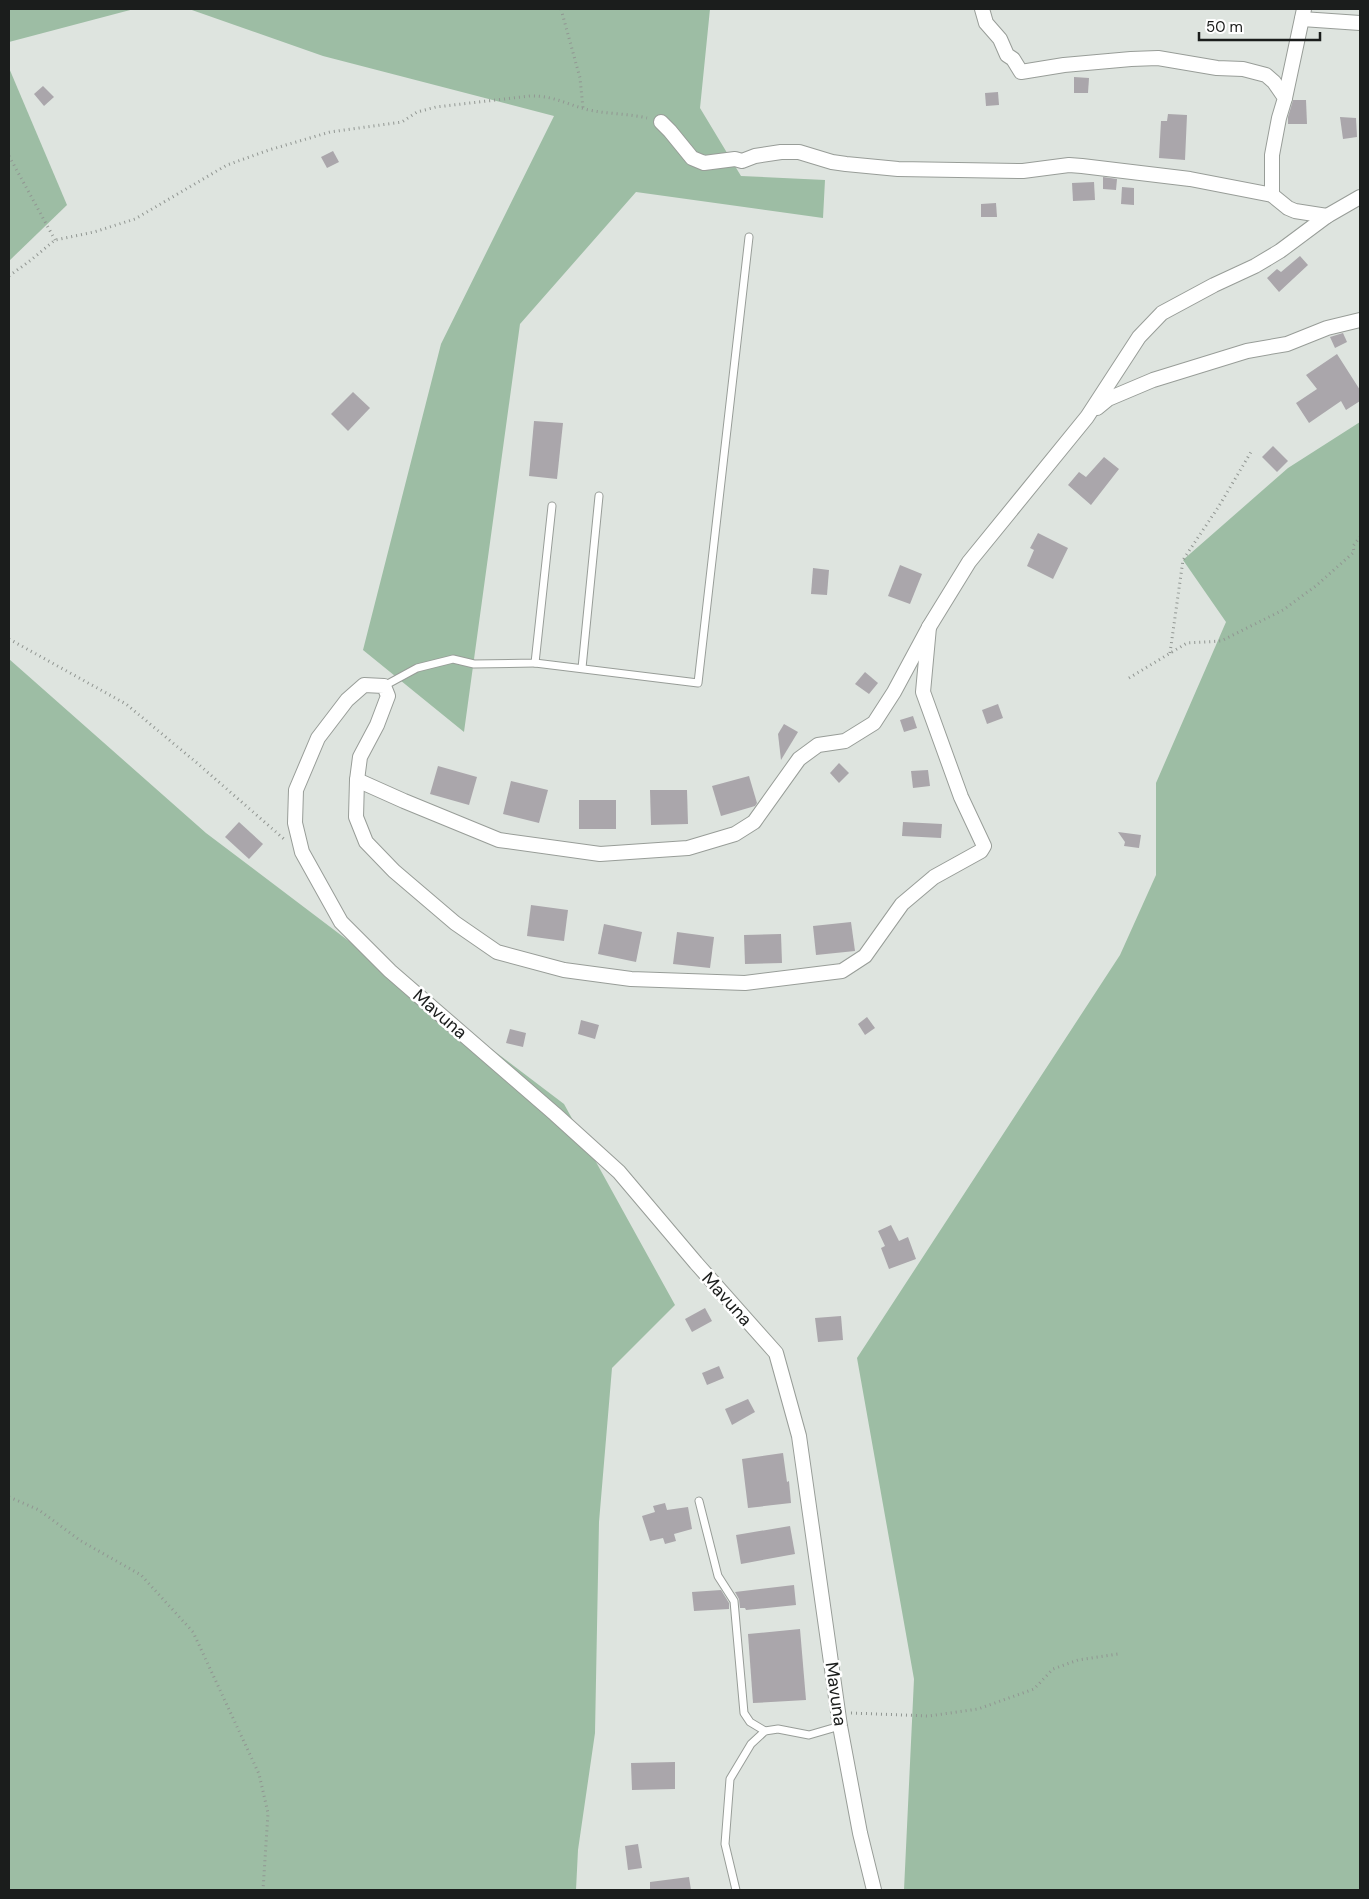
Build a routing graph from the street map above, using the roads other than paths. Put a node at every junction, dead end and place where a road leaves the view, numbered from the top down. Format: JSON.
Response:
{"nodes":[{"id":1,"x":982,"y":9,"type":"edge"},
{"id":2,"x":1303,"y":14,"type":"edge"},
{"id":3,"x":1360,"y":23,"type":"edge"},
{"id":4,"x":1286,"y":98,"type":"junction"},
{"id":5,"x":661,"y":122,"type":"road end"},
{"id":6,"x":1272,"y":195,"type":"junction"},
{"id":7,"x":1360,"y":197,"type":"edge"},
{"id":8,"x":1327,"y":216,"type":"junction"},
{"id":9,"x":749,"y":237,"type":"dead end"},
{"id":10,"x":1360,"y":320,"type":"edge"},
{"id":11,"x":1087,"y":417,"type":"junction"},
{"id":12,"x":599,"y":496,"type":"dead end"},
{"id":13,"x":552,"y":506,"type":"dead end"},
{"id":14,"x":929,"y":628,"type":"junction"},
{"id":15,"x":536,"y":663,"type":"junction"},
{"id":16,"x":582,"y":668,"type":"junction"},
{"id":17,"x":384,"y":686,"type":"junction"},
{"id":18,"x":357,"y":780,"type":"junction"},
{"id":19,"x":699,"y":1501,"type":"dead end"},
{"id":20,"x":840,"y":1726,"type":"junction"},
{"id":21,"x":765,"y":1731,"type":"junction"},
{"id":22,"x":736,"y":1890,"type":"edge"},
{"id":23,"x":874,"y":1890,"type":"edge"}],
"edges":[{"from":1,"to":4,"type":"street"},
{"from":2,"to":3,"type":"street"},
{"from":2,"to":4,"type":"street"},
{"from":4,"to":6,"type":"street"},
{"from":5,"to":6,"type":"street"},
{"from":6,"to":8,"type":"street"},
{"from":7,"to":8,"type":"street"},
{"from":8,"to":11,"type":"street"},
{"from":9,"to":16,"type":"lane"},
{"from":10,"to":11,"type":"street"},
{"from":11,"to":14,"type":"street"},
{"from":12,"to":16,"type":"lane"},
{"from":13,"to":15,"type":"lane"},
{"from":14,"to":18,"type":"street"},
{"from":14,"to":18,"type":"street"},
{"from":15,"to":16,"type":"lane"},
{"from":15,"to":17,"type":"lane"},
{"from":17,"to":18,"type":"street"},
{"from":17,"to":20,"type":"street","name":"Mavuna"},
{"from":19,"to":21,"type":"lane"},
{"from":20,"to":21,"type":"lane"},
{"from":20,"to":23,"type":"street","name":"Mavuna"},
{"from":21,"to":22,"type":"lane"}]}
